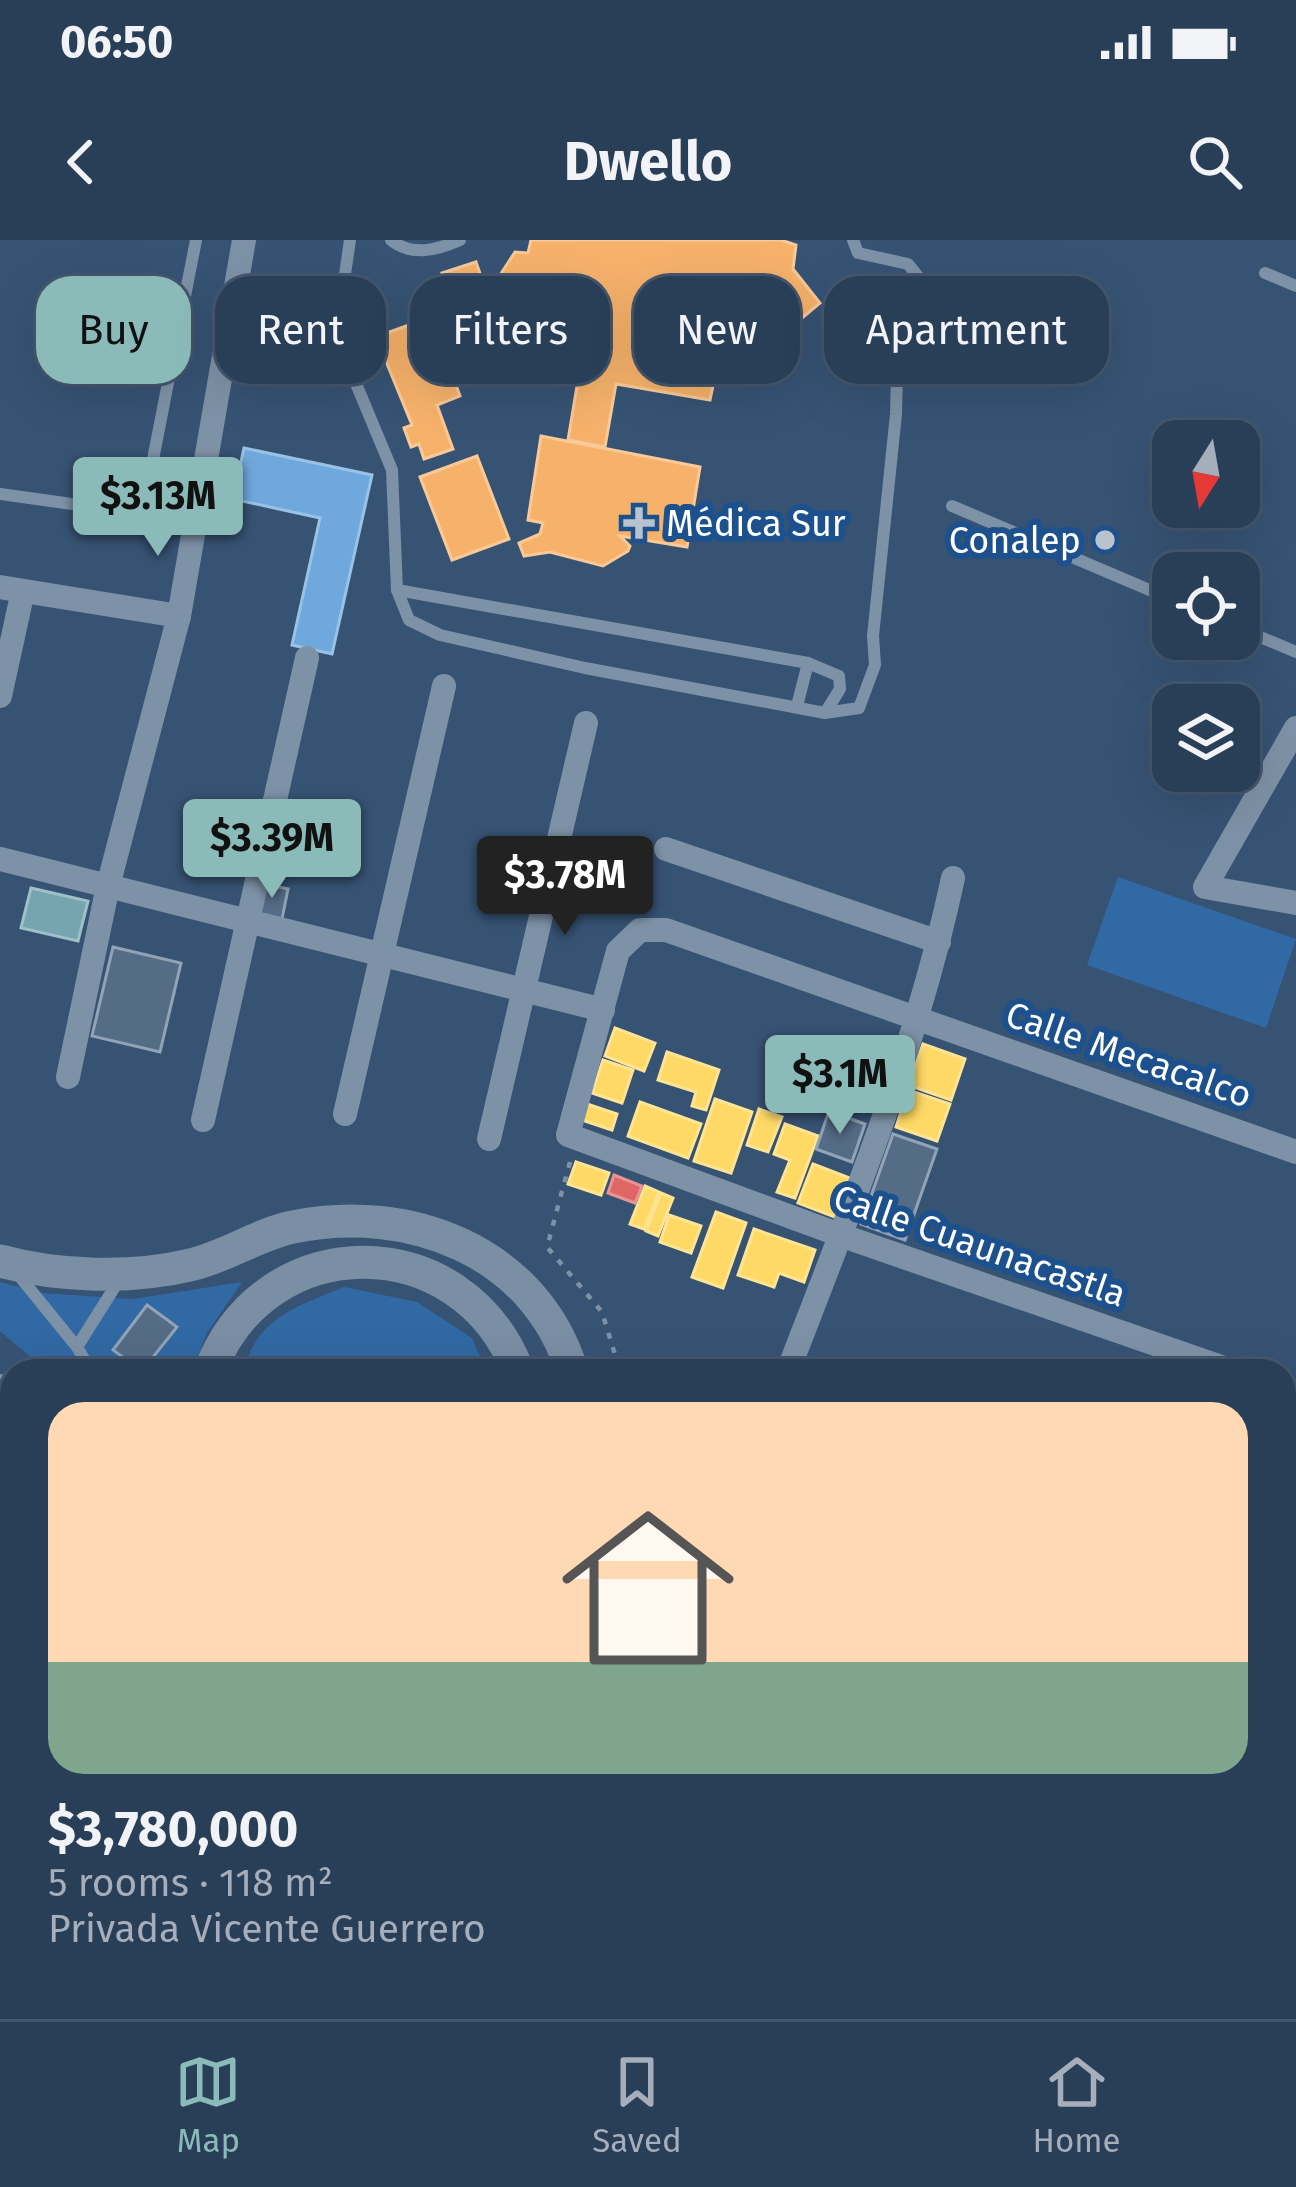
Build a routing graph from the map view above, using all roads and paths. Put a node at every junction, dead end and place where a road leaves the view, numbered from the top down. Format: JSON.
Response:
{"nodes":[{"id":1,"x":196,"y":240,"type":"edge"},
{"id":2,"x":244,"y":240,"type":"edge"},
{"id":3,"x":350,"y":240,"type":"edge"},
{"id":4,"x":391,"y":240,"type":"edge"},
{"id":5,"x":460,"y":240,"type":"edge"},
{"id":6,"x":853,"y":240,"type":"edge"},
{"id":7,"x":1265,"y":273,"type":"dead end"},
{"id":8,"x":1296,"y":286,"type":"edge"},
{"id":9,"x":0,"y":494,"type":"edge"},
{"id":10,"x":952,"y":506,"type":"dead end"},
{"id":11,"x":11,"y":589,"type":"edge"},
{"id":12,"x":397,"y":590,"type":"junction"},
{"id":13,"x":1152,"y":591,"type":"edge"},
{"id":14,"x":179,"y":616,"type":"junction"},
{"id":15,"x":1260,"y":637,"type":"edge"},
{"id":16,"x":1296,"y":652,"type":"edge"},
{"id":17,"x":307,"y":658,"type":"dead end"},
{"id":18,"x":808,"y":663,"type":"junction"},
{"id":19,"x":444,"y":686,"type":"dead end"},
{"id":20,"x":0,"y":696,"type":"edge"},
{"id":21,"x":797,"y":706,"type":"junction"},
{"id":22,"x":825,"y":713,"type":"junction"},
{"id":23,"x":586,"y":723,"type":"dead end"},
{"id":24,"x":1296,"y":728,"type":"edge"},
{"id":25,"x":666,"y":849,"type":"dead end"},
{"id":26,"x":0,"y":860,"type":"edge"},
{"id":27,"x":953,"y":878,"type":"dead end"},
{"id":28,"x":108,"y":886,"type":"junction"},
{"id":29,"x":1296,"y":903,"type":"edge"},
{"id":30,"x":246,"y":919,"type":"junction"},
{"id":31,"x":939,"y":942,"type":"junction"},
{"id":32,"x":381,"y":955,"type":"junction"},
{"id":33,"x":521,"y":990,"type":"junction"},
{"id":34,"x":603,"y":1010,"type":"junction"},
{"id":35,"x":916,"y":1017,"type":"junction"},
{"id":36,"x":68,"y":1076,"type":"dead end"},
{"id":37,"x":345,"y":1114,"type":"dead end"},
{"id":38,"x":202,"y":1120,"type":"dead end"},
{"id":39,"x":572,"y":1136,"type":"junction"},
{"id":40,"x":489,"y":1139,"type":"dead end"},
{"id":41,"x":1296,"y":1152,"type":"edge"},
{"id":42,"x":840,"y":1235,"type":"junction"},
{"id":43,"x":4,"y":1263,"type":"edge"},
{"id":44,"x":123,"y":1273,"type":"junction"},
{"id":45,"x":77,"y":1347,"type":"junction"},
{"id":46,"x":84,"y":1359,"type":"edge"},
{"id":47,"x":214,"y":1359,"type":"edge"},
{"id":48,"x":512,"y":1359,"type":"edge"},
{"id":49,"x":568,"y":1359,"type":"edge"},
{"id":50,"x":616,"y":1359,"type":"edge"},
{"id":51,"x":793,"y":1359,"type":"edge"},
{"id":52,"x":1198,"y":1359,"type":"edge"}],
"edges":[{"from":1,"to":9,"type":"lane"},
{"from":2,"to":14,"type":"street"},
{"from":3,"to":12,"type":"lane"},
{"from":4,"to":5,"type":"lane"},
{"from":6,"to":22,"type":"lane"},
{"from":7,"to":8,"type":"lane"},
{"from":10,"to":13,"type":"lane"},
{"from":11,"to":14,"type":"street"},
{"from":11,"to":20,"type":"street"},
{"from":12,"to":18,"type":"lane"},
{"from":12,"to":21,"type":"lane"},
{"from":14,"to":28,"type":"street"},
{"from":15,"to":16,"type":"lane"},
{"from":17,"to":30,"type":"street"},
{"from":18,"to":21,"type":"lane"},
{"from":18,"to":22,"type":"lane"},
{"from":19,"to":32,"type":"street"},
{"from":21,"to":22,"type":"lane"},
{"from":23,"to":33,"type":"street"},
{"from":24,"to":29,"type":"street"},
{"from":25,"to":31,"type":"street"},
{"from":26,"to":28,"type":"street"},
{"from":27,"to":31,"type":"street"},
{"from":28,"to":30,"type":"street"},
{"from":28,"to":36,"type":"street"},
{"from":30,"to":32,"type":"street"},
{"from":30,"to":38,"type":"street"},
{"from":31,"to":35,"type":"street"},
{"from":32,"to":33,"type":"street"},
{"from":32,"to":37,"type":"street"},
{"from":33,"to":34,"type":"street"},
{"from":33,"to":40,"type":"street"},
{"from":34,"to":35,"type":"street","name":"Calle Mecacalco"},
{"from":34,"to":39,"type":"street"},
{"from":35,"to":41,"type":"street","name":"Calle Mecacalco"},
{"from":35,"to":42,"type":"street"},
{"from":39,"to":42,"type":"street","name":"Calle Cuaunacastla"},
{"from":39,"to":50,"type":"path"},
{"from":42,"to":51,"type":"street"},
{"from":42,"to":52,"type":"street","name":"Calle Cuaunacastla"},
{"from":43,"to":44,"type":"main road"},
{"from":43,"to":45,"type":"lane"},
{"from":44,"to":45,"type":"lane"},
{"from":44,"to":49,"type":"main road"},
{"from":45,"to":46,"type":"lane"},
{"from":47,"to":48,"type":"main road"}]}
